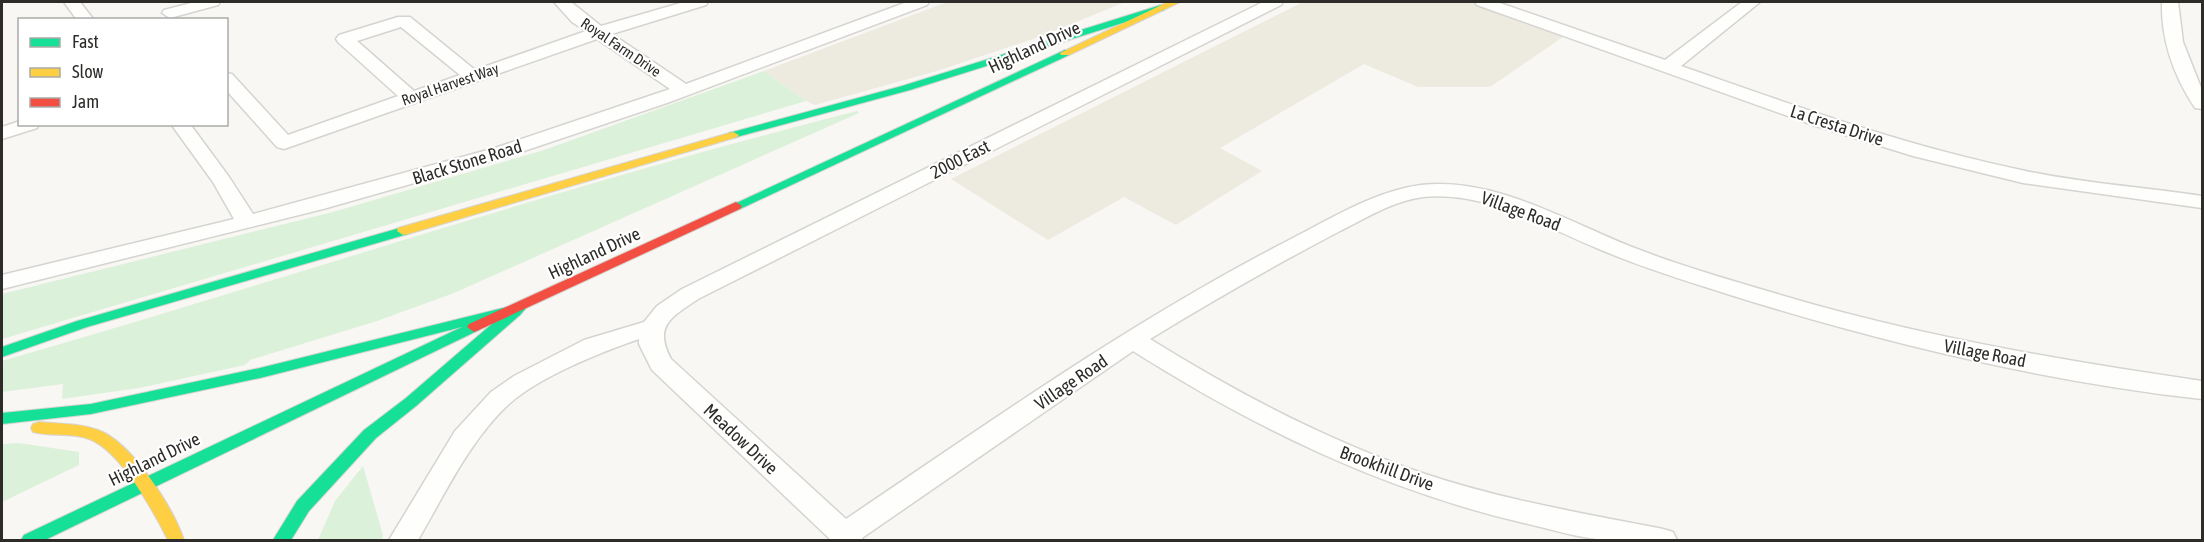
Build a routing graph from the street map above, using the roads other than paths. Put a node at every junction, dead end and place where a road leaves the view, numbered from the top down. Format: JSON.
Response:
{"nodes":[{"id":1,"x":72,"y":2,"type":"edge"},
{"id":2,"x":212,"y":2,"type":"edge"},
{"id":3,"x":562,"y":2,"type":"edge"},
{"id":4,"x":700,"y":2,"type":"edge"},
{"id":5,"x":921,"y":2,"type":"edge"},
{"id":6,"x":1175,"y":2,"type":"edge"},
{"id":7,"x":1275,"y":2,"type":"edge"},
{"id":8,"x":1483,"y":2,"type":"edge"},
{"id":9,"x":1752,"y":2,"type":"edge"},
{"id":10,"x":2170,"y":2,"type":"edge"},
{"id":11,"x":1161,"y":8,"type":"junction"},
{"id":12,"x":168,"y":11,"type":"edge"},
{"id":13,"x":84,"y":18,"type":"edge"},
{"id":14,"x":599,"y":32,"type":"junction"},
{"id":15,"x":1668,"y":67,"type":"junction"},
{"id":16,"x":472,"y":76,"type":"junction"},
{"id":17,"x":228,"y":80,"type":"edge"},
{"id":18,"x":683,"y":90,"type":"junction"},
{"id":19,"x":411,"y":98,"type":"junction"},
{"id":20,"x":2202,"y":104,"type":"edge"},
{"id":21,"x":24,"y":126,"type":"edge"},
{"id":22,"x":181,"y":126,"type":"edge"},
{"id":23,"x":2,"y":133,"type":"edge"},
{"id":24,"x":2202,"y":202,"type":"edge"},
{"id":25,"x":247,"y":222,"type":"junction"},
{"id":26,"x":2,"y":282,"type":"edge"},
{"id":27,"x":519,"y":308,"type":"junction"},
{"id":28,"x":652,"y":327,"type":"junction"},
{"id":29,"x":1133,"y":340,"type":"junction"},
{"id":30,"x":2,"y":352,"type":"edge"},
{"id":31,"x":2202,"y":390,"type":"edge"},
{"id":32,"x":2,"y":418,"type":"edge"},
{"id":33,"x":2,"y":424,"type":"edge"},
{"id":34,"x":142,"y":485,"type":"junction"},
{"id":35,"x":846,"y":538,"type":"edge"},
{"id":36,"x":30,"y":540,"type":"edge"},
{"id":37,"x":176,"y":540,"type":"edge"},
{"id":38,"x":282,"y":540,"type":"edge"},
{"id":39,"x":403,"y":540,"type":"edge"},
{"id":40,"x":1663,"y":540,"type":"edge"}],
"edges":[{"from":1,"to":13,"type":"street"},
{"from":2,"to":12,"type":"street"},
{"from":3,"to":14,"type":"street","name":"Royal Farm Drive"},
{"from":4,"to":14,"type":"street","name":"Royal Harvest Way"},
{"from":5,"to":18,"type":"street","name":"Black Stone Road"},
{"from":6,"to":11,"type":"main road","name":"Highland Drive"},
{"from":7,"to":28,"type":"street","name":"2000 East"},
{"from":8,"to":15,"type":"street","name":"La Cresta Drive"},
{"from":9,"to":15,"type":"street"},
{"from":10,"to":20,"type":"street"},
{"from":11,"to":27,"type":"main road","name":"Highland Drive"},
{"from":11,"to":30,"type":"main road"},
{"from":14,"to":16,"type":"street","name":"Royal Harvest Way"},
{"from":14,"to":18,"type":"street","name":"Royal Farm Drive"},
{"from":15,"to":24,"type":"street","name":"La Cresta Drive"},
{"from":16,"to":19,"type":"street","name":"Royal Harvest Way"},
{"from":16,"to":19,"type":"street"},
{"from":17,"to":19,"type":"street","name":"Royal Harvest Way"},
{"from":18,"to":25,"type":"street","name":"Black Stone Road"},
{"from":21,"to":23,"type":"street"},
{"from":22,"to":25,"type":"street"},
{"from":25,"to":26,"type":"street","name":"Black Stone Road"},
{"from":27,"to":32,"type":"main road"},
{"from":27,"to":34,"type":"main road","name":"Highland Drive"},
{"from":27,"to":38,"type":"main road"},
{"from":28,"to":35,"type":"street","name":"Meadow Drive"},
{"from":28,"to":39,"type":"street"},
{"from":29,"to":31,"type":"street","name":"Village Road"},
{"from":29,"to":35,"type":"street","name":"Village Road"},
{"from":29,"to":40,"type":"street","name":"Brookhill Drive"},
{"from":33,"to":34,"type":"main road"},
{"from":34,"to":36,"type":"main road","name":"Highland Drive"},
{"from":34,"to":37,"type":"main road"}]}
